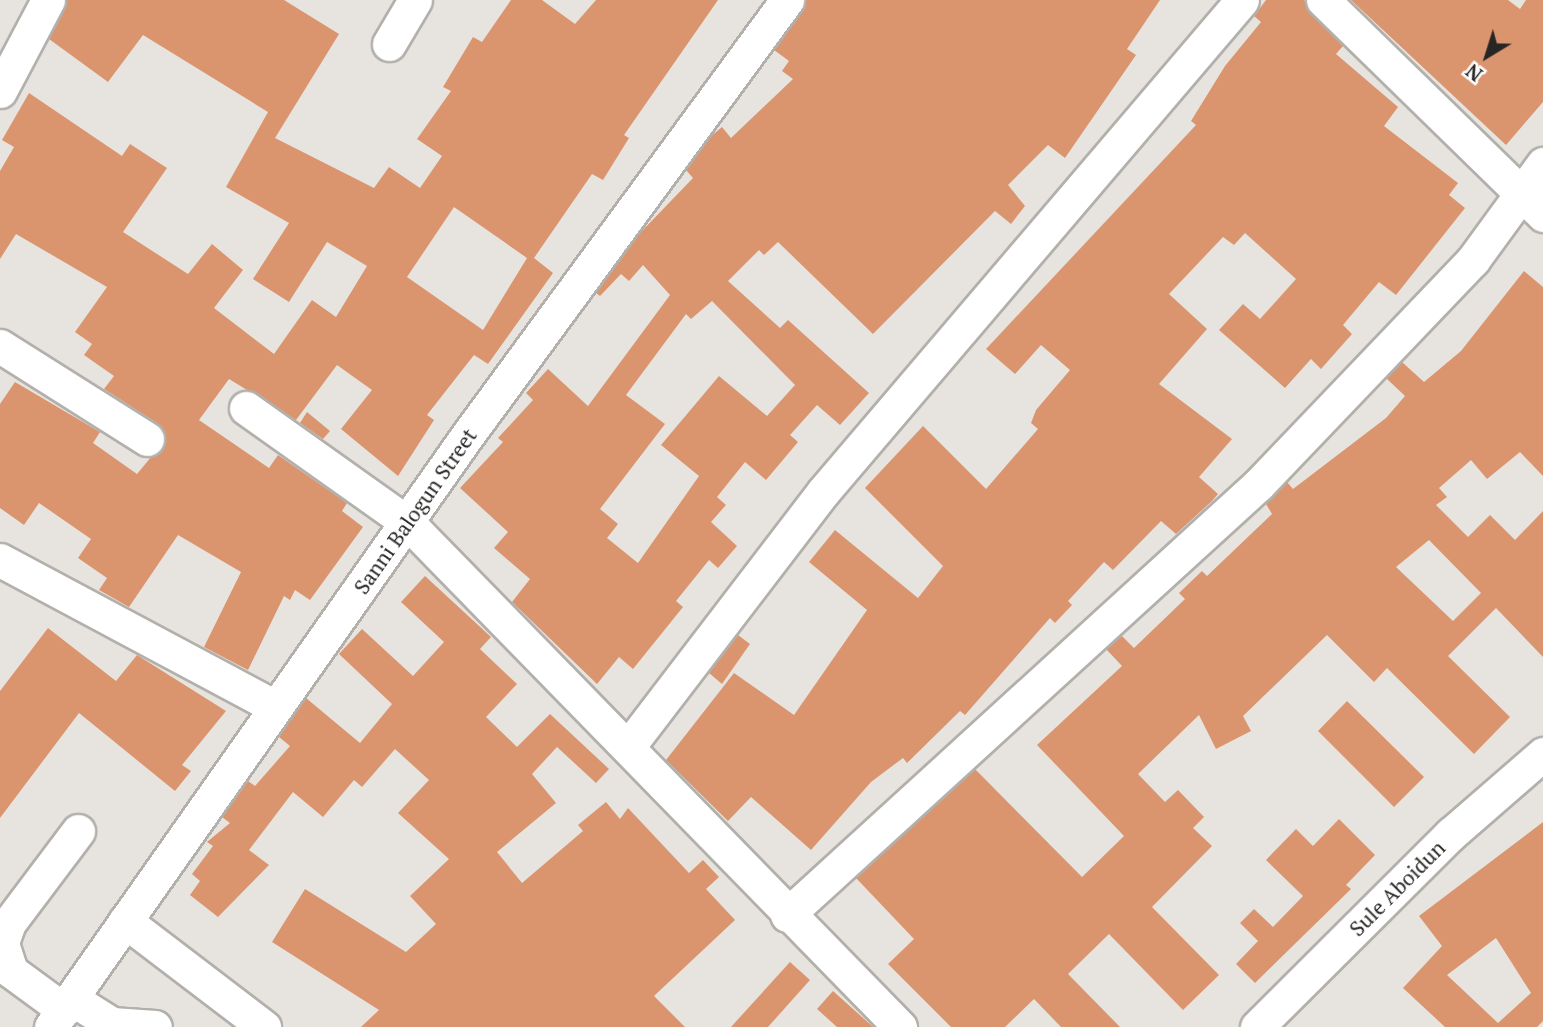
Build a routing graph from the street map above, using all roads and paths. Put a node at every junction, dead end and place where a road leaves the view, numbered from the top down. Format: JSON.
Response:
{"nodes":[{"id":1,"x":48,"y":0,"type":"edge"},
{"id":2,"x":415,"y":0,"type":"edge"},
{"id":3,"x":787,"y":0,"type":"edge"},
{"id":4,"x":1242,"y":0,"type":"edge"},
{"id":5,"x":1323,"y":0,"type":"edge"},
{"id":6,"x":389,"y":44,"type":"dead end"},
{"id":7,"x":0,"y":91,"type":"edge"},
{"id":8,"x":1543,"y":164,"type":"edge"},
{"id":9,"x":1532,"y":205,"type":"edge"},
{"id":10,"x":0,"y":346,"type":"edge"},
{"id":11,"x":246,"y":408,"type":"dead end"},
{"id":12,"x":147,"y":439,"type":"dead end"},
{"id":13,"x":409,"y":524,"type":"junction"},
{"id":14,"x":0,"y":560,"type":"edge"},
{"id":15,"x":275,"y":708,"type":"junction"},
{"id":16,"x":628,"y":747,"type":"junction"},
{"id":17,"x":1543,"y":754,"type":"edge"},
{"id":18,"x":78,"y":831,"type":"dead end"},
{"id":19,"x":787,"y":915,"type":"junction"},
{"id":20,"x":125,"y":921,"type":"junction"},
{"id":21,"x":62,"y":1012,"type":"edge"},
{"id":22,"x":155,"y":1027,"type":"edge"},
{"id":23,"x":264,"y":1027,"type":"edge"},
{"id":24,"x":900,"y":1027,"type":"edge"},
{"id":25,"x":1257,"y":1027,"type":"edge"}],
"edges":[{"from":1,"to":7,"type":"street"},
{"from":2,"to":6,"type":"street"},
{"from":3,"to":13,"type":"street","name":"Sanni Balogun Street"},
{"from":4,"to":16,"type":"street"},
{"from":5,"to":9,"type":"street"},
{"from":8,"to":9,"type":"street"},
{"from":9,"to":19,"type":"street"},
{"from":10,"to":12,"type":"street"},
{"from":11,"to":13,"type":"street"},
{"from":13,"to":15,"type":"street","name":"Sanni Balogun Street"},
{"from":13,"to":16,"type":"street"},
{"from":14,"to":15,"type":"street"},
{"from":15,"to":20,"type":"street","name":"Sanni Balogun Street"},
{"from":16,"to":19,"type":"street"},
{"from":17,"to":25,"type":"street","name":"Sule Aboidun"},
{"from":18,"to":21,"type":"street"},
{"from":19,"to":24,"type":"street"},
{"from":20,"to":21,"type":"street","name":"Sanni Balogun Street"},
{"from":20,"to":23,"type":"street"},
{"from":21,"to":22,"type":"street"}]}
